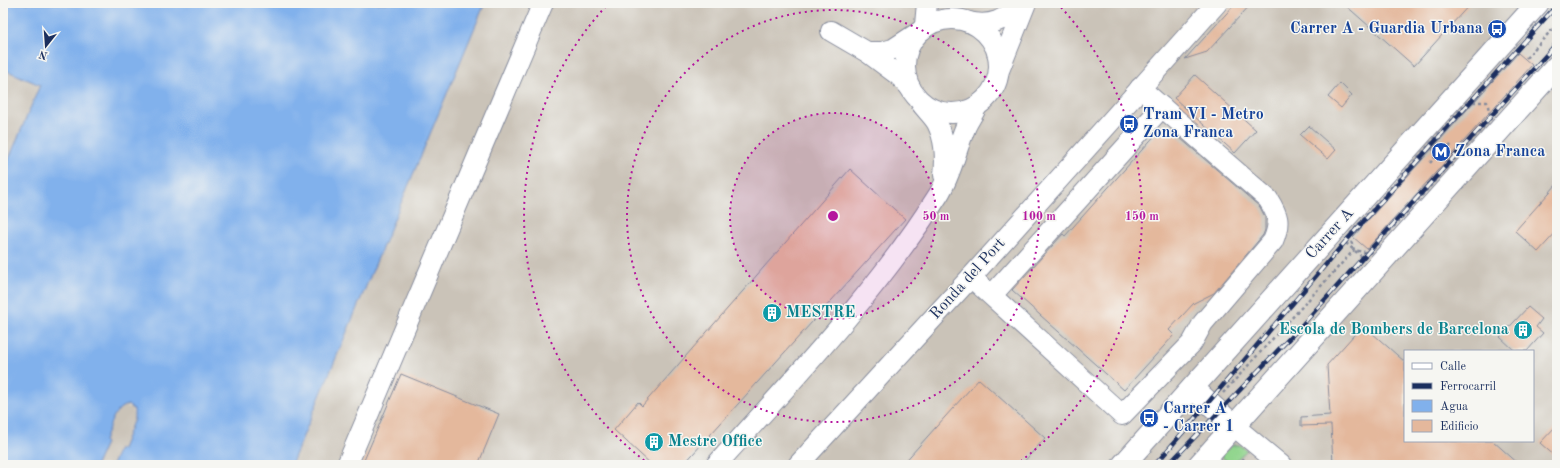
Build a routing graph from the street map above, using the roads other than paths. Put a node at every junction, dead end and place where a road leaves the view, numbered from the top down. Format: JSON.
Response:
{"nodes":[{"id":1,"x":543,"y":3,"type":"edge"},
{"id":2,"x":927,"y":3,"type":"edge"},
{"id":3,"x":939,"y":3,"type":"edge"},
{"id":4,"x":1021,"y":3,"type":"edge"},
{"id":5,"x":1026,"y":3,"type":"edge"},
{"id":6,"x":1217,"y":3,"type":"edge"},
{"id":7,"x":1538,"y":3,"type":"edge"},
{"id":8,"x":966,"y":21,"type":"junction"},
{"id":9,"x":922,"y":30,"type":"junction"},
{"id":10,"x":832,"y":31,"type":"dead end"},
{"id":11,"x":867,"y":52,"type":"junction"},
{"id":12,"x":1557,"y":66,"type":"edge"},
{"id":13,"x":1000,"y":68,"type":"junction"},
{"id":14,"x":1140,"y":88,"type":"junction"},
{"id":15,"x":914,"y":93,"type":"junction"},
{"id":16,"x":1162,"y":107,"type":"junction"},
{"id":17,"x":976,"y":108,"type":"junction"},
{"id":18,"x":939,"y":194,"type":"junction"},
{"id":19,"x":971,"y":277,"type":"junction"},
{"id":20,"x":992,"y":295,"type":"junction"},
{"id":21,"x":1193,"y":388,"type":"junction"},
{"id":22,"x":1234,"y":426,"type":"junction"},
{"id":23,"x":347,"y":465,"type":"edge"},
{"id":24,"x":716,"y":465,"type":"edge"},
{"id":25,"x":798,"y":465,"type":"edge"},
{"id":26,"x":1123,"y":465,"type":"edge"},
{"id":27,"x":1199,"y":465,"type":"edge"},
{"id":28,"x":1281,"y":465,"type":"edge"}],
"edges":[{"from":1,"to":23,"type":"street"},
{"from":2,"to":9,"type":"street"},
{"from":3,"to":8,"type":"street"},
{"from":4,"to":8,"type":"street"},
{"from":5,"to":13,"type":"street"},
{"from":6,"to":14,"type":"street","name":"Ronda del Port"},
{"from":7,"to":21,"type":"main road","name":"Carrer A"},
{"from":8,"to":9,"type":"street"},
{"from":8,"to":13,"type":"street"},
{"from":9,"to":11,"type":"street"},
{"from":9,"to":15,"type":"street"},
{"from":10,"to":11,"type":"street"},
{"from":11,"to":15,"type":"street"},
{"from":12,"to":22,"type":"main road"},
{"from":13,"to":17,"type":"street"},
{"from":14,"to":16,"type":"street"},
{"from":14,"to":19,"type":"street","name":"Ronda del Port"},
{"from":15,"to":17,"type":"street"},
{"from":15,"to":18,"type":"street"},
{"from":16,"to":20,"type":"street"},
{"from":16,"to":20,"type":"street"},
{"from":17,"to":18,"type":"street"},
{"from":18,"to":24,"type":"street"},
{"from":19,"to":20,"type":"street"},
{"from":19,"to":25,"type":"street","name":"Ronda del Port"},
{"from":21,"to":22,"type":"main road"},
{"from":21,"to":26,"type":"main road","name":"Carrer A"},
{"from":22,"to":27,"type":"main road"},
{"from":22,"to":28,"type":"street"}]}
